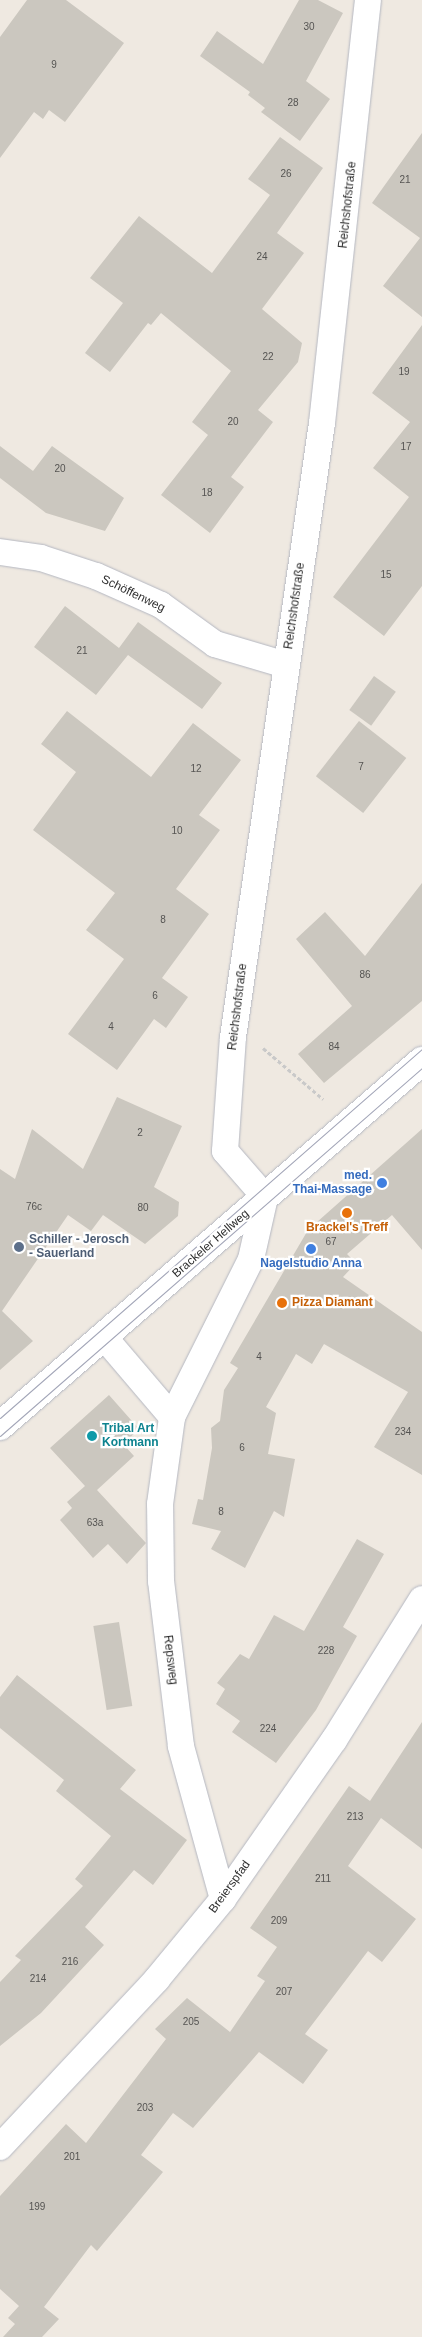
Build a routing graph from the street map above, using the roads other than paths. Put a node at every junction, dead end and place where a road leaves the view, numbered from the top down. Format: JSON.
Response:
{"nodes":[{"id":1,"x":368,"y":0,"type":"edge"},
{"id":2,"x":0,"y":552,"type":"edge"},
{"id":3,"x":286,"y":665,"type":"junction"},
{"id":4,"x":422,"y":1061,"type":"edge"},
{"id":5,"x":265,"y":1197,"type":"junction"},
{"id":6,"x":104,"y":1337,"type":"junction"},
{"id":7,"x":172,"y":1417,"type":"junction"},
{"id":8,"x":0,"y":1426,"type":"edge"},
{"id":9,"x":422,"y":1599,"type":"edge"},
{"id":10,"x":223,"y":1899,"type":"junction"},
{"id":11,"x":0,"y":2147,"type":"edge"}],
"edges":[{"from":1,"to":3,"type":"street","name":"Reichshofstraße"},
{"from":2,"to":3,"type":"street","name":"Schöffenweg"},
{"from":3,"to":5,"type":"street","name":"Reichshofstraße"},
{"from":4,"to":5,"type":"main road","name":"Brackeler Hellweg"},
{"from":5,"to":6,"type":"main road","name":"Brackeler Hellweg"},
{"from":5,"to":7,"type":"street","name":"Repsweg"},
{"from":6,"to":7,"type":"street"},
{"from":6,"to":8,"type":"main road","name":"Brackeler Hellweg"},
{"from":7,"to":10,"type":"street","name":"Repsweg"},
{"from":9,"to":10,"type":"street","name":"Breierspfad"},
{"from":10,"to":11,"type":"street","name":"Breierspfad"}]}
